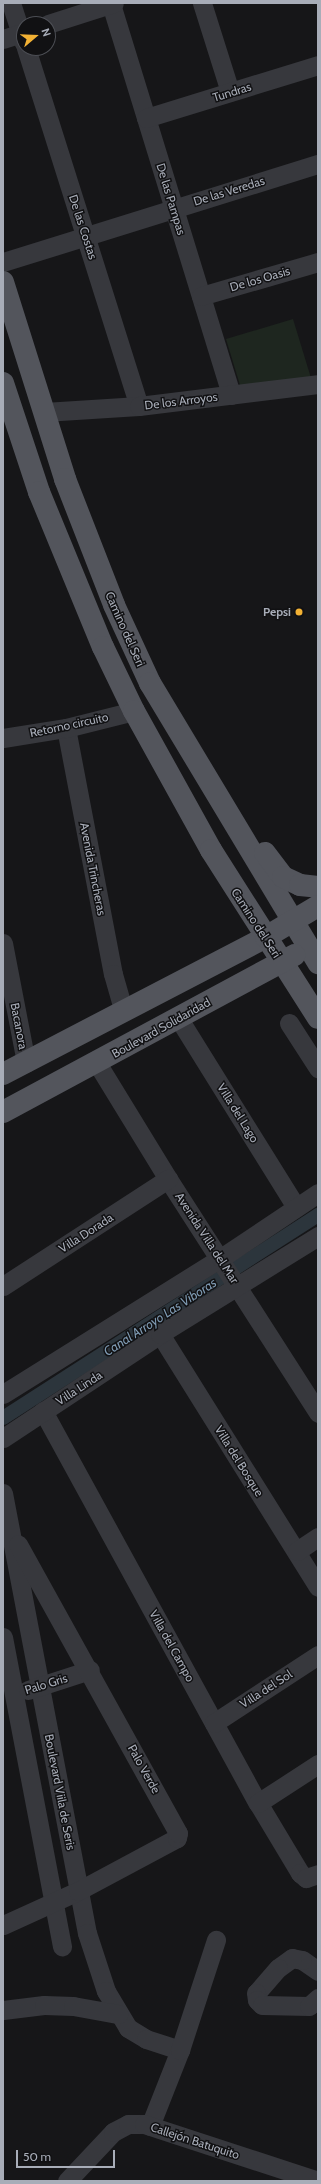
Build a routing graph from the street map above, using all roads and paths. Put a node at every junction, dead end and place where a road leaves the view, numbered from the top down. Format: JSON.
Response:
{"nodes":[{"id":1,"x":11,"y":3,"type":"edge"},
{"id":2,"x":113,"y":3,"type":"edge"},
{"id":3,"x":202,"y":3,"type":"edge"},
{"id":4,"x":16,"y":17,"type":"edge"},
{"id":5,"x":56,"y":21,"type":"edge"},
{"id":6,"x":3,"y":39,"type":"edge"},
{"id":7,"x":16,"y":39,"type":"edge"},
{"id":8,"x":29,"y":56,"type":"edge"},
{"id":9,"x":318,"y":65,"type":"edge"},
{"id":10,"x":230,"y":92,"type":"junction"},
{"id":11,"x":146,"y":118,"type":"junction"},
{"id":12,"x":318,"y":164,"type":"edge"},
{"id":13,"x":174,"y":208,"type":"junction"},
{"id":14,"x":85,"y":236,"type":"junction"},
{"id":15,"x":3,"y":262,"type":"edge"},
{"id":16,"x":318,"y":262,"type":"edge"},
{"id":17,"x":3,"y":282,"type":"edge"},
{"id":18,"x":201,"y":296,"type":"junction"},
{"id":19,"x":3,"y":383,"type":"edge"},
{"id":20,"x":318,"y":384,"type":"edge"},
{"id":21,"x":231,"y":395,"type":"junction"},
{"id":22,"x":139,"y":406,"type":"junction"},
{"id":23,"x":44,"y":412,"type":"junction"},
{"id":24,"x":134,"y":711,"type":"junction"},
{"id":25,"x":66,"y":728,"type":"junction"},
{"id":26,"x":3,"y":738,"type":"edge"},
{"id":27,"x":192,"y":755,"type":"junction"},
{"id":28,"x":318,"y":887,"type":"edge"},
{"id":29,"x":318,"y":906,"type":"edge"},
{"id":30,"x":293,"y":921,"type":"junction"},
{"id":31,"x":266,"y":937,"type":"junction"},
{"id":32,"x":3,"y":943,"type":"edge"},
{"id":33,"x":315,"y":951,"type":"edge"},
{"id":34,"x":281,"y":962,"type":"junction"},
{"id":35,"x":123,"y":1010,"type":"junction"},
{"id":36,"x":318,"y":1018,"type":"edge"},
{"id":37,"x":179,"y":1019,"type":"junction"},
{"id":38,"x":289,"y":1023,"type":"dead end"},
{"id":39,"x":26,"y":1063,"type":"junction"},
{"id":40,"x":97,"y":1063,"type":"junction"},
{"id":41,"x":318,"y":1068,"type":"edge"},
{"id":42,"x":3,"y":1074,"type":"edge"},
{"id":43,"x":3,"y":1112,"type":"edge"},
{"id":44,"x":168,"y":1179,"type":"junction"},
{"id":45,"x":318,"y":1193,"type":"edge"},
{"id":46,"x":296,"y":1207,"type":"junction"},
{"id":47,"x":318,"y":1238,"type":"edge"},
{"id":48,"x":221,"y":1259,"type":"junction"},
{"id":49,"x":237,"y":1285,"type":"junction"},
{"id":50,"x":3,"y":1286,"type":"edge"},
{"id":51,"x":160,"y":1334,"type":"junction"},
{"id":52,"x":3,"y":1394,"type":"edge"},
{"id":53,"x":43,"y":1411,"type":"junction"},
{"id":54,"x":318,"y":1412,"type":"edge"},
{"id":55,"x":3,"y":1438,"type":"edge"},
{"id":56,"x":3,"y":1493,"type":"edge"},
{"id":57,"x":10,"y":1531,"type":"junction"},
{"id":58,"x":318,"y":1538,"type":"edge"},
{"id":59,"x":296,"y":1551,"type":"junction"},
{"id":60,"x":318,"y":1587,"type":"edge"},
{"id":61,"x":3,"y":1638,"type":"edge"},
{"id":62,"x":318,"y":1655,"type":"edge"},
{"id":63,"x":90,"y":1670,"type":"junction"},
{"id":64,"x":40,"y":1686,"type":"junction"},
{"id":65,"x":9,"y":1696,"type":"edge"},
{"id":66,"x":214,"y":1722,"type":"junction"},
{"id":67,"x":318,"y":1764,"type":"edge"},
{"id":68,"x":258,"y":1803,"type":"junction"},
{"id":69,"x":312,"y":1876,"type":"edge"},
{"id":70,"x":78,"y":1891,"type":"junction"},
{"id":71,"x":54,"y":1902,"type":"junction"},
{"id":72,"x":3,"y":1925,"type":"edge"},
{"id":73,"x":216,"y":1940,"type":"dead end"},
{"id":74,"x":62,"y":1946,"type":"dead end"},
{"id":75,"x":318,"y":1971,"type":"edge"},
{"id":76,"x":318,"y":1998,"type":"edge"},
{"id":77,"x":3,"y":2010,"type":"edge"},
{"id":78,"x":118,"y":2014,"type":"junction"},
{"id":79,"x":180,"y":2050,"type":"junction"},
{"id":80,"x":150,"y":2126,"type":"junction"},
{"id":81,"x":67,"y":2181,"type":"edge"},
{"id":82,"x":318,"y":2181,"type":"edge"}],
"edges":[{"from":1,"to":4,"type":"street","name":"De las Costas"},
{"from":2,"to":5,"type":"street"},
{"from":2,"to":11,"type":"street","name":"De las Pampas"},
{"from":3,"to":10,"type":"street"},
{"from":6,"to":7,"type":"street"},
{"from":8,"to":14,"type":"street","name":"De las Costas"},
{"from":9,"to":10,"type":"street","name":"Tundras"},
{"from":10,"to":11,"type":"street","name":"Tundras"},
{"from":11,"to":13,"type":"street","name":"De las Pampas"},
{"from":12,"to":13,"type":"street","name":"De las Veredas"},
{"from":13,"to":14,"type":"street","name":"De las Veredas"},
{"from":13,"to":18,"type":"street","name":"De las Pampas"},
{"from":14,"to":15,"type":"street","name":"De las Veredas"},
{"from":14,"to":22,"type":"street","name":"De las Costas"},
{"from":16,"to":18,"type":"street","name":"De los Oasis"},
{"from":17,"to":23,"type":"main road","name":"Camino del Seri"},
{"from":18,"to":21,"type":"street","name":"De las Pampas"},
{"from":19,"to":24,"type":"main road","name":"Camino del Seri"},
{"from":20,"to":21,"type":"street","name":"De los Arroyos"},
{"from":21,"to":22,"type":"street","name":"De los Arroyos"},
{"from":22,"to":23,"type":"street","name":"De los Arroyos"},
{"from":23,"to":27,"type":"main road","name":"Camino del Seri"},
{"from":24,"to":25,"type":"street","name":"Retorno circuito"},
{"from":24,"to":31,"type":"main road","name":"Camino del Seri"},
{"from":25,"to":26,"type":"street","name":"Retorno circuito"},
{"from":25,"to":35,"type":"street","name":"Avenida Trincheras"},
{"from":27,"to":28,"type":"main road"},
{"from":27,"to":30,"type":"main road","name":"Camino del Seri"},
{"from":29,"to":30,"type":"main road"},
{"from":30,"to":31,"type":"main road"},
{"from":30,"to":33,"type":"main road","name":"Camino del Seri"},
{"from":31,"to":34,"type":"main road","name":"Camino del Seri"},
{"from":31,"to":35,"type":"main road"},
{"from":32,"to":39,"type":"street","name":"Bacanora"},
{"from":33,"to":34,"type":"main road","name":"Boulevard Solidaridad"},
{"from":34,"to":36,"type":"main road","name":"Camino del Seri"},
{"from":34,"to":37,"type":"main road","name":"Boulevard Solidaridad"},
{"from":35,"to":39,"type":"main road"},
{"from":37,"to":40,"type":"main road","name":"Boulevard Solidaridad"},
{"from":37,"to":46,"type":"street","name":"Villa del Lago"},
{"from":38,"to":41,"type":"street"},
{"from":39,"to":42,"type":"main road"},
{"from":40,"to":43,"type":"main road","name":"Boulevard Solidaridad"},
{"from":40,"to":44,"type":"street","name":"Avenida Villa del Mar"},
{"from":44,"to":48,"type":"street","name":"Avenida Villa del Mar"},
{"from":44,"to":50,"type":"street","name":"Villa Dorada"},
{"from":45,"to":46,"type":"street"},
{"from":46,"to":48,"type":"street"},
{"from":47,"to":49,"type":"street","name":"Villa Linda"},
{"from":48,"to":49,"type":"street","name":"Avenida Villa del Mar"},
{"from":48,"to":52,"type":"street"},
{"from":49,"to":51,"type":"street","name":"Villa Linda"},
{"from":49,"to":54,"type":"street","name":"Avenida Villa del Mar"},
{"from":51,"to":53,"type":"street","name":"Villa Linda"},
{"from":51,"to":59,"type":"street","name":"Villa del Bosque"},
{"from":53,"to":55,"type":"street","name":"Villa Linda"},
{"from":53,"to":66,"type":"street","name":"Villa del Campo"},
{"from":56,"to":57,"type":"street","name":"Boulevard Viila de Seris"},
{"from":57,"to":63,"type":"street","name":"Palo Verde"},
{"from":57,"to":64,"type":"street","name":"Boulevard Viila de Seris"},
{"from":58,"to":59,"type":"street"},
{"from":59,"to":60,"type":"street","name":"Villa del Bosque"},
{"from":61,"to":65,"type":"street"},
{"from":62,"to":66,"type":"street","name":"Villa del Sol"},
{"from":63,"to":64,"type":"street","name":"Palo Gris"},
{"from":63,"to":70,"type":"street","name":"Palo Verde"},
{"from":64,"to":65,"type":"street","name":"Palo Gris"},
{"from":64,"to":70,"type":"street","name":"Boulevard Viila de Seris"},
{"from":65,"to":71,"type":"street"},
{"from":66,"to":68,"type":"street","name":"Villa del Campo"},
{"from":67,"to":68,"type":"street"},
{"from":68,"to":69,"type":"street","name":"Villa del Campo"},
{"from":70,"to":71,"type":"street","name":"Palo Verde"},
{"from":70,"to":78,"type":"street","name":"Boulevard Viila de Seris"},
{"from":71,"to":72,"type":"street","name":"Palo Verde"},
{"from":71,"to":74,"type":"street"},
{"from":73,"to":79,"type":"street"},
{"from":75,"to":76,"type":"street"},
{"from":77,"to":78,"type":"street"},
{"from":78,"to":79,"type":"street","name":"Boulevard Viila de Seris"},
{"from":79,"to":80,"type":"street"},
{"from":80,"to":81,"type":"street","name":"Callejón Batuquito"},
{"from":80,"to":82,"type":"street","name":"Callejón Batuquito"}]}
